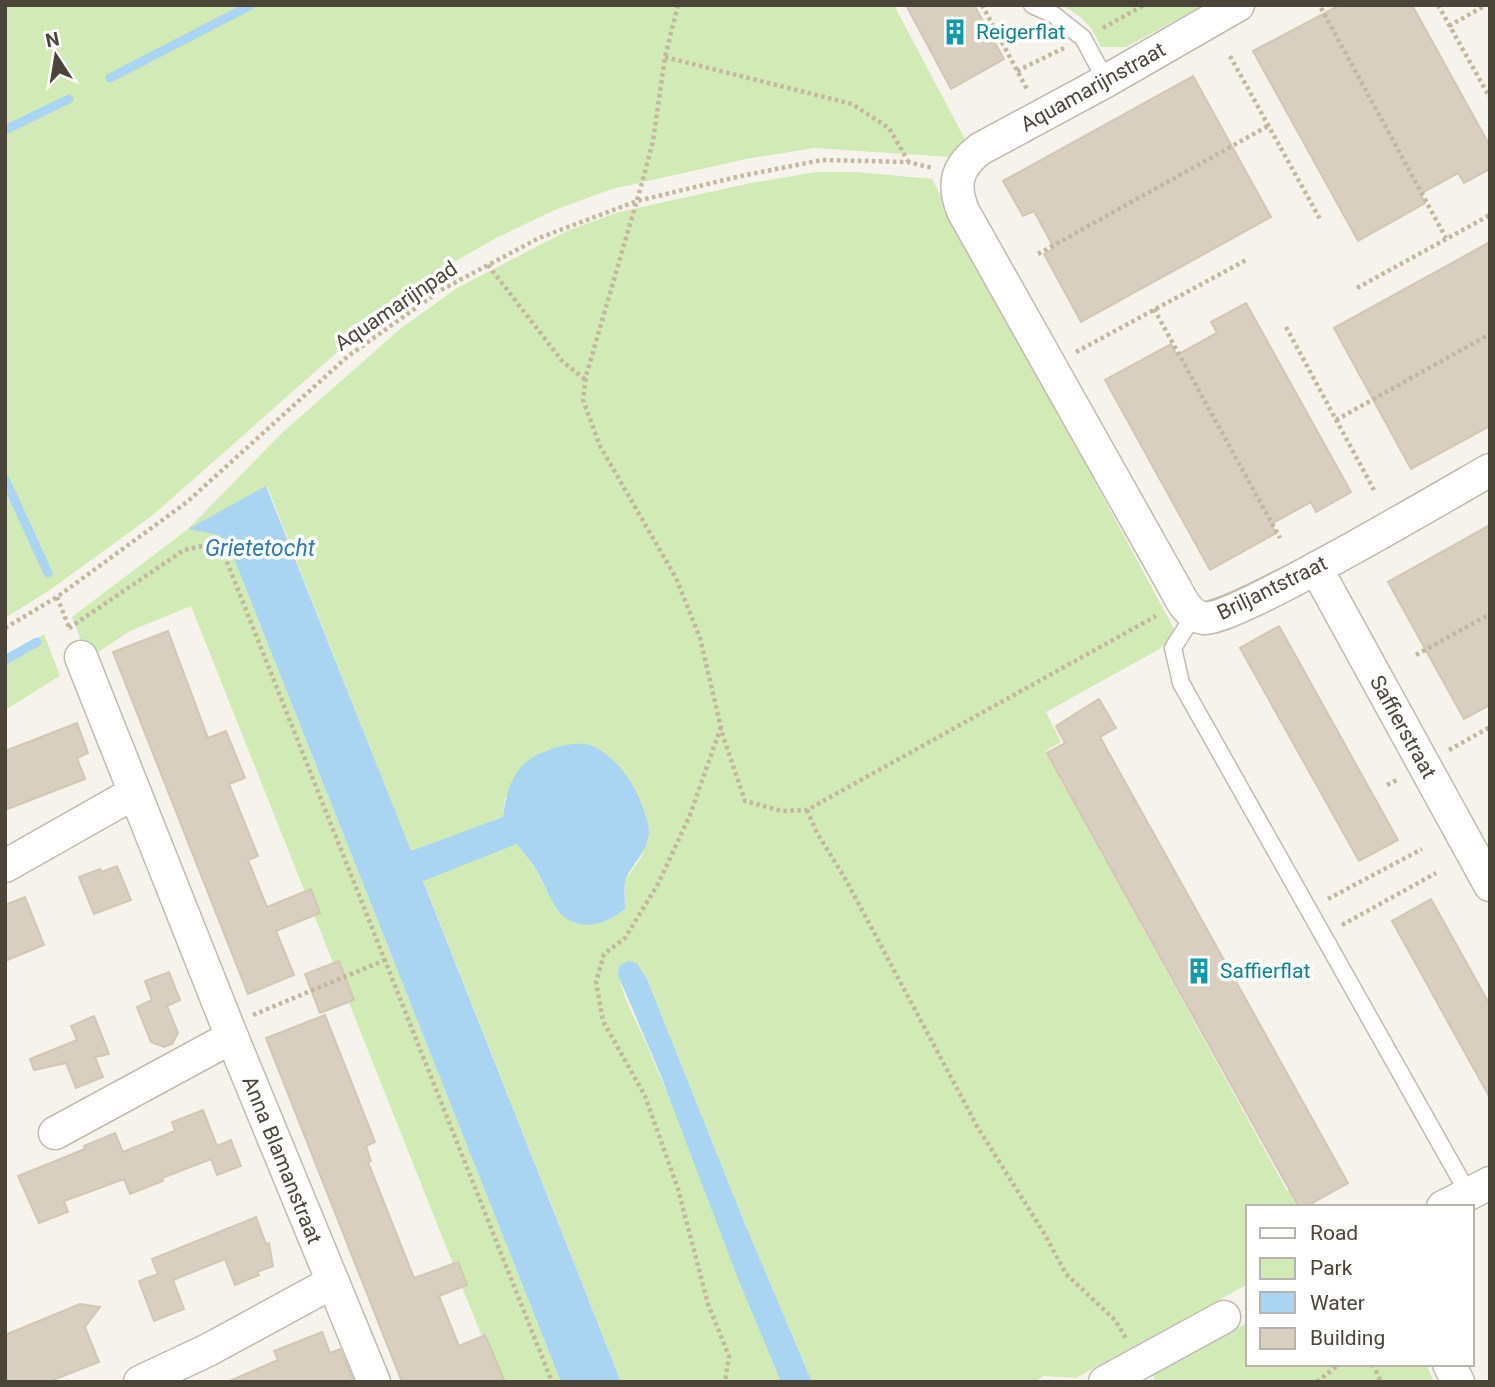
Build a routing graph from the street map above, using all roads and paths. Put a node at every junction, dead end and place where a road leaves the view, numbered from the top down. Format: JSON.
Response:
{"nodes":[{"id":1,"x":678,"y":5,"type":"edge"},
{"id":2,"x":982,"y":5,"type":"edge"},
{"id":3,"x":1032,"y":5,"type":"edge"},
{"id":4,"x":1238,"y":5,"type":"edge"},
{"id":5,"x":1438,"y":5,"type":"edge"},
{"id":6,"x":1486,"y":5,"type":"edge"},
{"id":7,"x":1321,"y":8,"type":"dead end"},
{"id":8,"x":1449,"y":26,"type":"junction"},
{"id":9,"x":1230,"y":56,"type":"dead end"},
{"id":10,"x":665,"y":57,"type":"junction"},
{"id":11,"x":1106,"y":81,"type":"junction"},
{"id":12,"x":1490,"y":98,"type":"edge"},
{"id":13,"x":1033,"y":99,"type":"dead end"},
{"id":14,"x":1268,"y":126,"type":"junction"},
{"id":15,"x":908,"y":162,"type":"junction"},
{"id":16,"x":959,"y":177,"type":"junction"},
{"id":17,"x":637,"y":201,"type":"junction"},
{"id":18,"x":1490,"y":215,"type":"edge"},
{"id":19,"x":1320,"y":219,"type":"dead end"},
{"id":20,"x":1446,"y":238,"type":"junction"},
{"id":21,"x":1038,"y":254,"type":"dead end"},
{"id":22,"x":1248,"y":259,"type":"dead end"},
{"id":23,"x":488,"y":265,"type":"junction"},
{"id":24,"x":1357,"y":288,"type":"dead end"},
{"id":25,"x":1154,"y":309,"type":"junction"},
{"id":26,"x":1286,"y":327,"type":"dead end"},
{"id":27,"x":1490,"y":334,"type":"edge"},
{"id":28,"x":1051,"y":366,"type":"junction"},
{"id":29,"x":586,"y":380,"type":"junction"},
{"id":30,"x":1336,"y":420,"type":"junction"},
{"id":31,"x":1490,"y":470,"type":"edge"},
{"id":32,"x":1374,"y":490,"type":"dead end"},
{"id":33,"x":1280,"y":538,"type":"dead end"},
{"id":34,"x":1317,"y":568,"type":"junction"},
{"id":35,"x":57,"y":597,"type":"junction"},
{"id":36,"x":1188,"y":609,"type":"junction"},
{"id":37,"x":1490,"y":614,"type":"edge"},
{"id":38,"x":5,"y":628,"type":"edge"},
{"id":39,"x":69,"y":628,"type":"junction"},
{"id":40,"x":1416,"y":655,"type":"dead end"},
{"id":41,"x":81,"y":657,"type":"joint"},
{"id":42,"x":721,"y":726,"type":"junction"},
{"id":43,"x":134,"y":793,"type":"junction"},
{"id":44,"x":807,"y":810,"type":"junction"},
{"id":45,"x":1422,"y":849,"type":"dead end"},
{"id":46,"x":5,"y":866,"type":"edge"},
{"id":47,"x":1436,"y":873,"type":"dead end"},
{"id":48,"x":1490,"y":885,"type":"edge"},
{"id":49,"x":1308,"y":910,"type":"junction"},
{"id":50,"x":1323,"y":936,"type":"junction"},
{"id":51,"x":385,"y":960,"type":"junction"},
{"id":52,"x":230,"y":1032,"type":"junction"},
{"id":53,"x":55,"y":1133,"type":"dead end"},
{"id":54,"x":1467,"y":1194,"type":"edge"},
{"id":55,"x":332,"y":1282,"type":"junction"},
{"id":56,"x":1224,"y":1317,"type":"dead end"},
{"id":57,"x":1136,"y":1364,"type":"junction"},
{"id":58,"x":1337,"y":1366,"type":"edge"},
{"id":59,"x":1374,"y":1366,"type":"edge"},
{"id":60,"x":1450,"y":1366,"type":"edge"},
{"id":61,"x":140,"y":1382,"type":"edge"},
{"id":62,"x":374,"y":1382,"type":"edge"},
{"id":63,"x":552,"y":1382,"type":"edge"},
{"id":64,"x":724,"y":1382,"type":"edge"},
{"id":65,"x":1105,"y":1382,"type":"edge"},
{"id":66,"x":1317,"y":1382,"type":"edge"},
{"id":67,"x":1381,"y":1382,"type":"edge"},
{"id":68,"x":1458,"y":1382,"type":"edge"}],
"edges":[{"from":1,"to":10,"type":"path"},
{"from":2,"to":13,"type":"path"},
{"from":3,"to":11,"type":"lane"},
{"from":4,"to":11,"type":"street","name":"Aquamarijnstraat"},
{"from":5,"to":8,"type":"path"},
{"from":6,"to":8,"type":"path"},
{"from":7,"to":20,"type":"path"},
{"from":8,"to":12,"type":"path"},
{"from":9,"to":14,"type":"path"},
{"from":10,"to":15,"type":"path"},
{"from":10,"to":17,"type":"path"},
{"from":11,"to":16,"type":"street","name":"Aquamarijnstraat"},
{"from":14,"to":19,"type":"path"},
{"from":14,"to":21,"type":"path"},
{"from":15,"to":16,"type":"path","name":"Aquamarijnpad"},
{"from":15,"to":17,"type":"path","name":"Aquamarijnpad"},
{"from":16,"to":28,"type":"street","name":"Briljantstraat"},
{"from":17,"to":23,"type":"path","name":"Aquamarijnpad"},
{"from":17,"to":29,"type":"path"},
{"from":18,"to":20,"type":"path"},
{"from":20,"to":24,"type":"path"},
{"from":22,"to":25,"type":"path"},
{"from":23,"to":29,"type":"path"},
{"from":23,"to":35,"type":"path","name":"Aquamarijnpad"},
{"from":25,"to":28,"type":"path"},
{"from":25,"to":33,"type":"path"},
{"from":26,"to":30,"type":"path"},
{"from":27,"to":30,"type":"path"},
{"from":28,"to":36,"type":"street","name":"Briljantstraat"},
{"from":29,"to":42,"type":"path"},
{"from":30,"to":32,"type":"path"},
{"from":31,"to":34,"type":"street","name":"Briljantstraat"},
{"from":34,"to":36,"type":"street","name":"Briljantstraat"},
{"from":34,"to":48,"type":"street","name":"Saffierstraat"},
{"from":35,"to":38,"type":"path","name":"Aquamarijnpad"},
{"from":35,"to":39,"type":"path"},
{"from":36,"to":44,"type":"path"},
{"from":36,"to":49,"type":"lane"},
{"from":37,"to":40,"type":"path"},
{"from":39,"to":41,"type":"path"},
{"from":39,"to":51,"type":"path"},
{"from":41,"to":43,"type":"street","name":"Anna Blamanstraat"},
{"from":42,"to":44,"type":"path"},
{"from":42,"to":64,"type":"path"},
{"from":43,"to":46,"type":"street"},
{"from":43,"to":52,"type":"street","name":"Anna Blamanstraat"},
{"from":44,"to":57,"type":"path"},
{"from":45,"to":49,"type":"path"},
{"from":47,"to":50,"type":"path"},
{"from":49,"to":50,"type":"lane"},
{"from":50,"to":54,"type":"lane"},
{"from":51,"to":52,"type":"path"},
{"from":51,"to":63,"type":"path"},
{"from":52,"to":53,"type":"street"},
{"from":52,"to":55,"type":"street","name":"Anna Blamanstraat"},
{"from":55,"to":61,"type":"street"},
{"from":55,"to":62,"type":"street","name":"Anna Blamanstraat"},
{"from":56,"to":57,"type":"street"},
{"from":57,"to":65,"type":"street"},
{"from":58,"to":66,"type":"path"},
{"from":59,"to":67,"type":"path"},
{"from":60,"to":68,"type":"street"}]}
